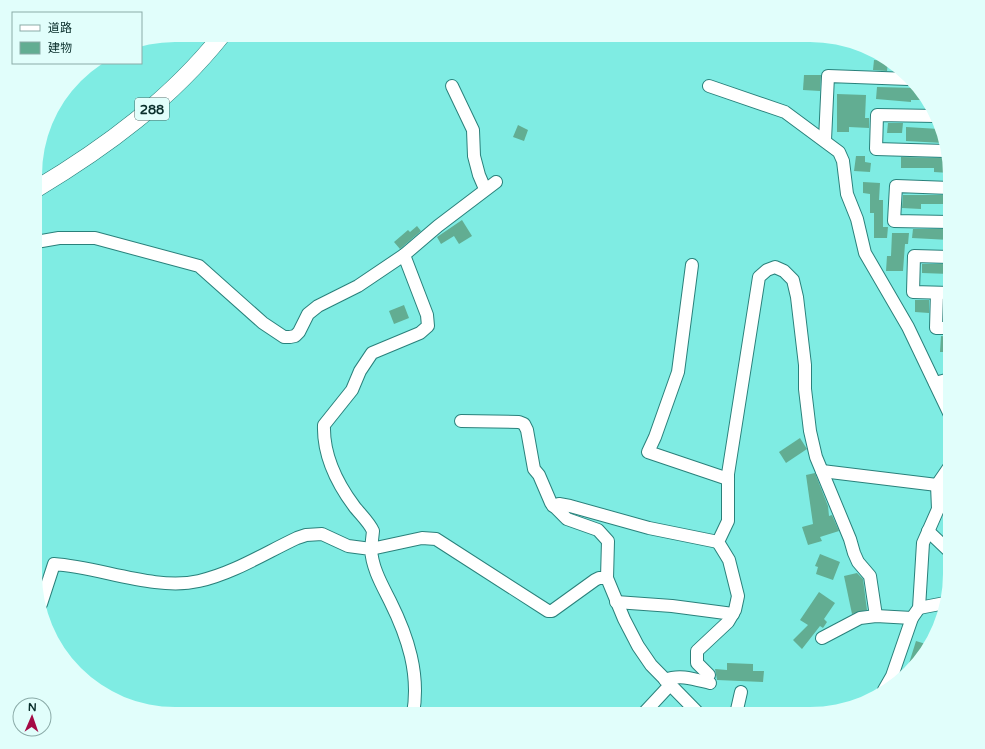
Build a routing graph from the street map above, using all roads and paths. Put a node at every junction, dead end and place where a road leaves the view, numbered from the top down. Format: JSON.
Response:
{"nodes":[{"id":1,"x":216,"y":42,"type":"edge"},
{"id":2,"x":902,"y":79,"type":"edge"},
{"id":3,"x":452,"y":86,"type":"dead end"},
{"id":4,"x":709,"y":86,"type":"dead end"},
{"id":5,"x":929,"y":116,"type":"edge"},
{"id":6,"x":825,"y":140,"type":"junction"},
{"id":7,"x":940,"y":151,"type":"edge"},
{"id":8,"x":70,"y":169,"type":"junction"},
{"id":9,"x":42,"y":180,"type":"edge"},
{"id":10,"x":42,"y":185,"type":"edge"},
{"id":11,"x":943,"y":188,"type":"edge"},
{"id":12,"x":943,"y":222,"type":"edge"},
{"id":13,"x":42,"y":241,"type":"edge"},
{"id":14,"x":404,"y":255,"type":"junction"},
{"id":15,"x":943,"y":257,"type":"edge"},
{"id":16,"x":692,"y":265,"type":"dead end"},
{"id":17,"x":937,"y":293,"type":"junction"},
{"id":18,"x":943,"y":293,"type":"edge"},
{"id":19,"x":943,"y":328,"type":"edge"},
{"id":20,"x":943,"y":381,"type":"edge"},
{"id":21,"x":935,"y":383,"type":"junction"},
{"id":22,"x":943,"y":400,"type":"edge"},
{"id":23,"x":462,"y":421,"type":"dead end"},
{"id":24,"x":822,"y":470,"type":"junction"},
{"id":25,"x":943,"y":476,"type":"edge"},
{"id":26,"x":728,"y":479,"type":"junction"},
{"id":27,"x":937,"y":485,"type":"junction"},
{"id":28,"x":553,"y":506,"type":"junction"},
{"id":29,"x":928,"y":531,"type":"junction"},
{"id":30,"x":718,"y":542,"type":"junction"},
{"id":31,"x":943,"y":545,"type":"edge"},
{"id":32,"x":371,"y":549,"type":"junction"},
{"id":33,"x":607,"y":578,"type":"junction"},
{"id":34,"x":44,"y":595,"type":"edge"},
{"id":35,"x":616,"y":602,"type":"junction"},
{"id":36,"x":939,"y":604,"type":"edge"},
{"id":37,"x":919,"y":608,"type":"junction"},
{"id":38,"x":732,"y":614,"type":"junction"},
{"id":39,"x":876,"y":616,"type":"junction"},
{"id":40,"x":912,"y":618,"type":"junction"},
{"id":41,"x":822,"y":638,"type":"dead end"},
{"id":42,"x":895,"y":677,"type":"edge"},
{"id":43,"x":668,"y":683,"type":"junction"},
{"id":44,"x":741,"y":692,"type":"dead end"},
{"id":45,"x":415,"y":707,"type":"edge"},
{"id":46,"x":649,"y":707,"type":"edge"},
{"id":47,"x":692,"y":707,"type":"edge"},
{"id":48,"x":738,"y":707,"type":"edge"}],
"edges":[{"from":1,"to":8,"type":"highway","number":"288"},
{"from":2,"to":6,"type":"street"},
{"from":3,"to":14,"type":"street"},
{"from":4,"to":6,"type":"street"},
{"from":5,"to":7,"type":"street"},
{"from":6,"to":21,"type":"street"},
{"from":8,"to":9,"type":"highway","number":"288"},
{"from":8,"to":10,"type":"highway","number":"288"},
{"from":11,"to":12,"type":"street"},
{"from":13,"to":14,"type":"street"},
{"from":14,"to":32,"type":"street"},
{"from":15,"to":17,"type":"street"},
{"from":16,"to":26,"type":"street"},
{"from":17,"to":18,"type":"street"},
{"from":17,"to":19,"type":"street"},
{"from":20,"to":21,"type":"street"},
{"from":21,"to":22,"type":"street"},
{"from":23,"to":28,"type":"street"},
{"from":24,"to":26,"type":"street"},
{"from":24,"to":27,"type":"street"},
{"from":24,"to":39,"type":"street"},
{"from":25,"to":27,"type":"street"},
{"from":26,"to":30,"type":"street"},
{"from":27,"to":29,"type":"street"},
{"from":28,"to":30,"type":"street"},
{"from":28,"to":33,"type":"street"},
{"from":29,"to":31,"type":"street"},
{"from":29,"to":37,"type":"street"},
{"from":30,"to":38,"type":"street"},
{"from":32,"to":33,"type":"street"},
{"from":32,"to":34,"type":"street"},
{"from":32,"to":45,"type":"street"},
{"from":33,"to":35,"type":"street"},
{"from":35,"to":38,"type":"street"},
{"from":35,"to":43,"type":"street"},
{"from":36,"to":37,"type":"street"},
{"from":37,"to":40,"type":"street"},
{"from":38,"to":43,"type":"street"},
{"from":39,"to":40,"type":"street"},
{"from":39,"to":41,"type":"street"},
{"from":40,"to":42,"type":"street"},
{"from":43,"to":46,"type":"street"},
{"from":43,"to":47,"type":"street"},
{"from":44,"to":48,"type":"street"}]}
